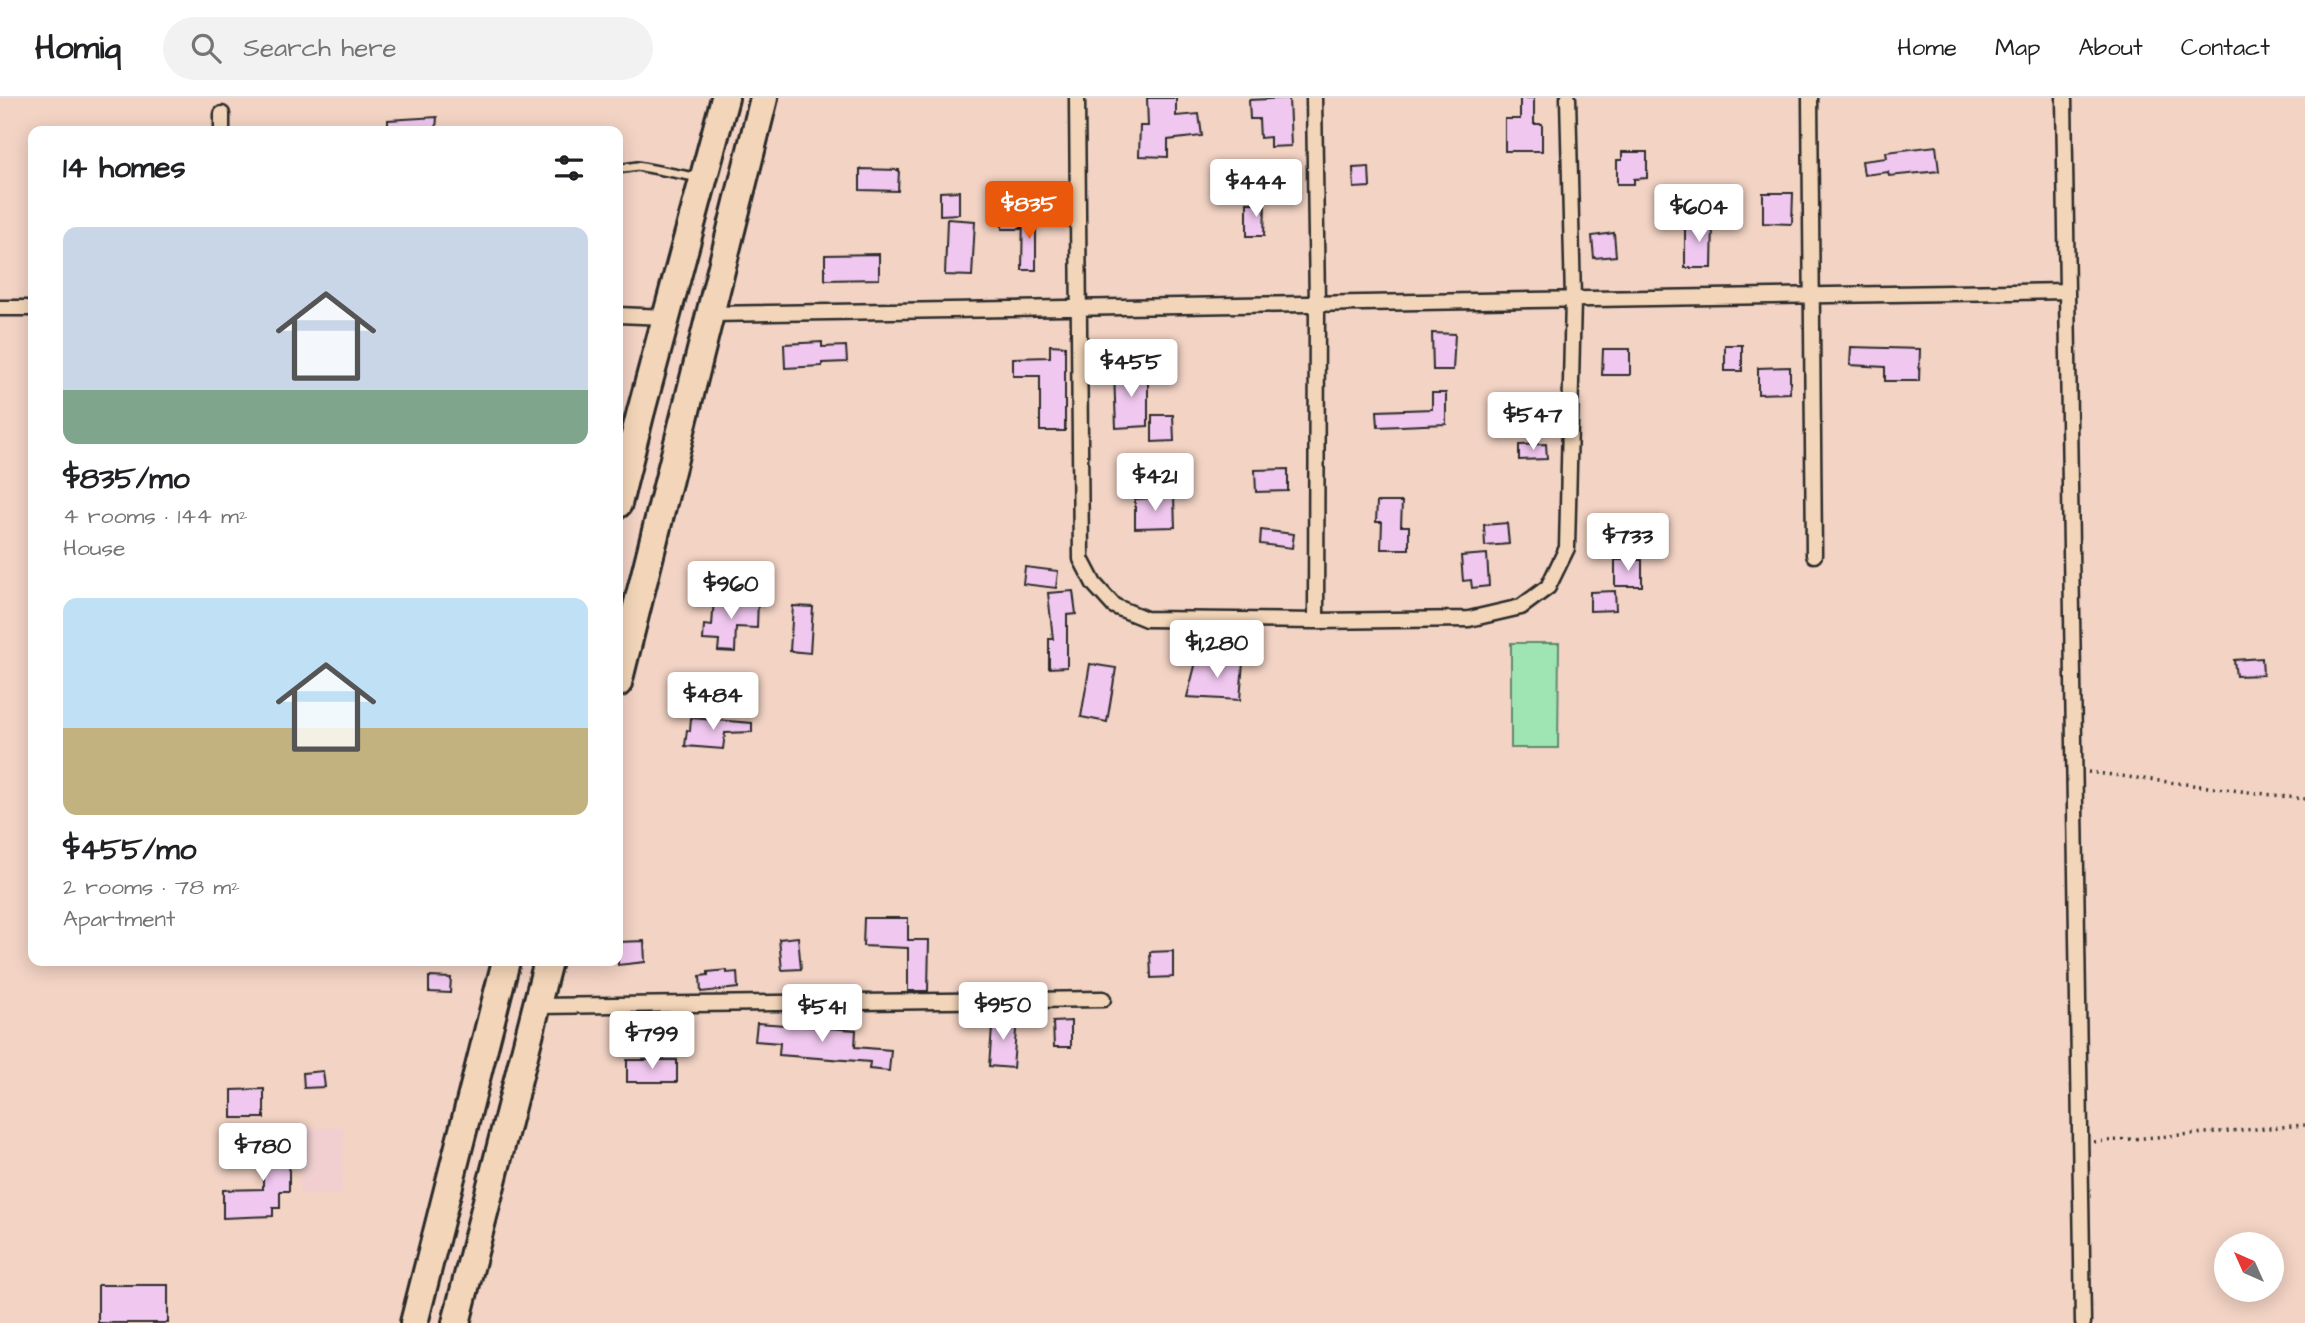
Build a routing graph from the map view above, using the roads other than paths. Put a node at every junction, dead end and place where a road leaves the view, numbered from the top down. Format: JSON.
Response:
{"nodes":[{"id":1,"x":725,"y":98,"type":"edge"},
{"id":2,"x":764,"y":98,"type":"edge"},
{"id":3,"x":1077,"y":98,"type":"edge"},
{"id":4,"x":1314,"y":98,"type":"edge"},
{"id":5,"x":1568,"y":98,"type":"edge"},
{"id":6,"x":1810,"y":98,"type":"edge"},
{"id":7,"x":2064,"y":98,"type":"edge"},
{"id":8,"x":222,"y":114,"type":"dead end"},
{"id":9,"x":222,"y":126,"type":"edge"},
{"id":10,"x":623,"y":168,"type":"edge"},
{"id":11,"x":704,"y":179,"type":"junction"},
{"id":12,"x":2067,"y":291,"type":"junction"},
{"id":13,"x":1812,"y":295,"type":"junction"},
{"id":14,"x":1573,"y":299,"type":"junction"},
{"id":15,"x":1317,"y":303,"type":"junction"},
{"id":16,"x":1079,"y":307,"type":"junction"},
{"id":17,"x":0,"y":308,"type":"edge"},
{"id":18,"x":28,"y":308,"type":"edge"},
{"id":19,"x":710,"y":314,"type":"junction"},
{"id":20,"x":623,"y":315,"type":"edge"},
{"id":21,"x":666,"y":317,"type":"junction"},
{"id":22,"x":623,"y":485,"type":"edge"},
{"id":23,"x":1814,"y":555,"type":"dead end"},
{"id":24,"x":1316,"y":621,"type":"junction"},
{"id":25,"x":623,"y":663,"type":"edge"},
{"id":26,"x":505,"y":966,"type":"edge"},
{"id":27,"x":547,"y":966,"type":"edge"},
{"id":28,"x":1102,"y":999,"type":"dead end"},
{"id":29,"x":537,"y":1006,"type":"junction"},
{"id":30,"x":414,"y":1323,"type":"edge"},
{"id":31,"x":456,"y":1323,"type":"edge"},
{"id":32,"x":2083,"y":1323,"type":"edge"}],
"edges":[{"from":1,"to":11,"type":"highway"},
{"from":2,"to":19,"type":"highway"},
{"from":3,"to":16,"type":"street"},
{"from":4,"to":15,"type":"street"},
{"from":5,"to":14,"type":"street"},
{"from":6,"to":13,"type":"street"},
{"from":7,"to":12,"type":"street"},
{"from":8,"to":9,"type":"street"},
{"from":10,"to":11,"type":"lane"},
{"from":11,"to":21,"type":"highway"},
{"from":12,"to":13,"type":"street"},
{"from":12,"to":32,"type":"street"},
{"from":13,"to":14,"type":"street"},
{"from":13,"to":23,"type":"street"},
{"from":14,"to":15,"type":"street"},
{"from":14,"to":24,"type":"street"},
{"from":15,"to":16,"type":"street"},
{"from":15,"to":24,"type":"street"},
{"from":16,"to":19,"type":"street"},
{"from":16,"to":24,"type":"street"},
{"from":17,"to":18,"type":"street"},
{"from":19,"to":25,"type":"highway"},
{"from":20,"to":21,"type":"street"},
{"from":21,"to":22,"type":"highway"},
{"from":26,"to":30,"type":"highway"},
{"from":27,"to":29,"type":"highway"},
{"from":28,"to":29,"type":"street"},
{"from":29,"to":31,"type":"highway"}]}
